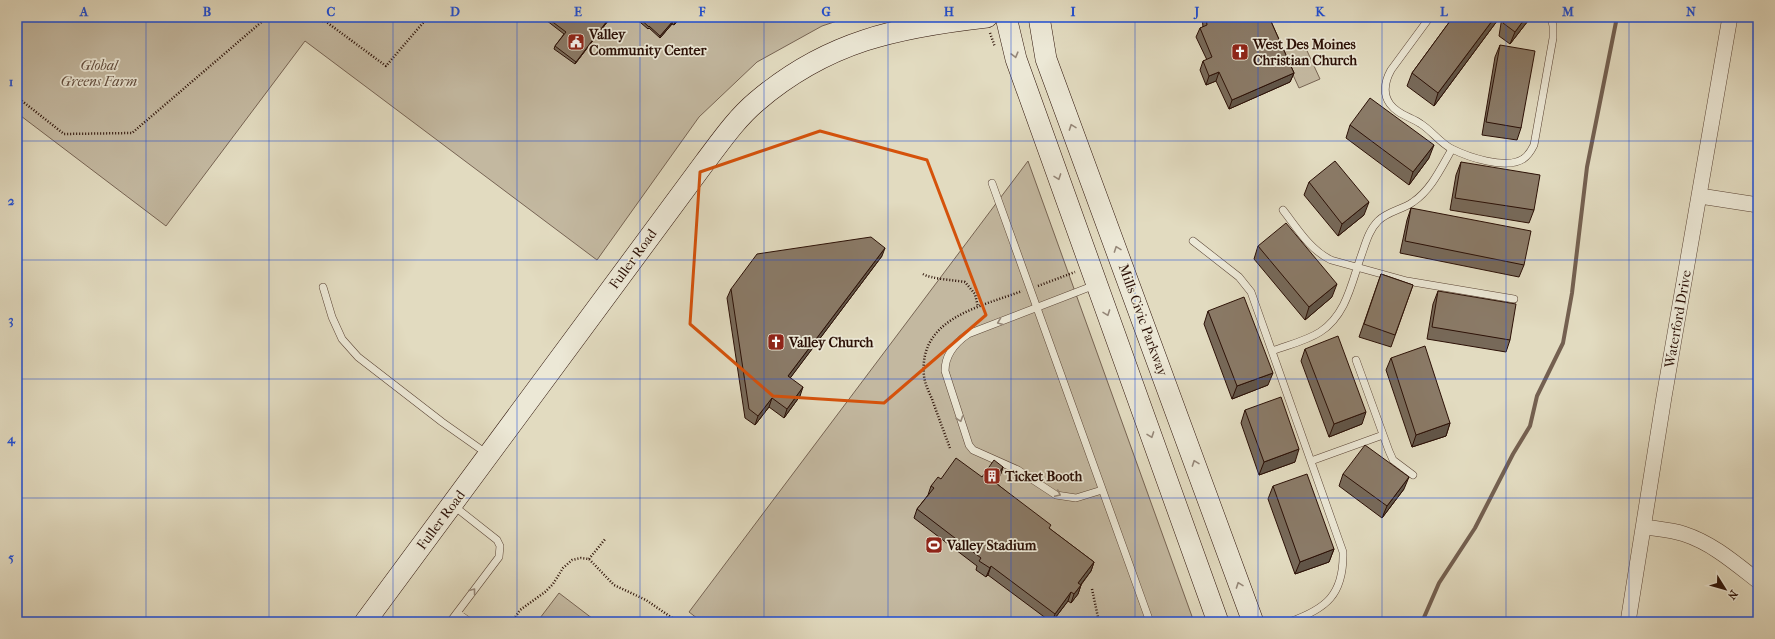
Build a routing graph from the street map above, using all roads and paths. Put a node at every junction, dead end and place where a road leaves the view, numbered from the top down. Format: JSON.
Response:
{"nodes":[{"id":1,"x":428,"y":17,"type":"edge"},
{"id":2,"x":987,"y":17,"type":"edge"},
{"id":3,"x":1006,"y":17,"type":"edge"},
{"id":4,"x":1040,"y":17,"type":"edge"},
{"id":5,"x":1430,"y":17,"type":"edge"},
{"id":6,"x":1550,"y":17,"type":"edge"},
{"id":7,"x":1730,"y":17,"type":"edge"},
{"id":8,"x":17,"y":97,"type":"edge"},
{"id":9,"x":1452,"y":149,"type":"junction"},
{"id":10,"x":992,"y":183,"type":"dead end"},
{"id":11,"x":1700,"y":196,"type":"junction"},
{"id":12,"x":1758,"y":205,"type":"edge"},
{"id":13,"x":1283,"y":210,"type":"dead end"},
{"id":14,"x":1193,"y":241,"type":"dead end"},
{"id":15,"x":1357,"y":268,"type":"junction"},
{"id":16,"x":923,"y":274,"type":"dead end"},
{"id":17,"x":1097,"y":284,"type":"junction"},
{"id":18,"x":323,"y":287,"type":"dead end"},
{"id":19,"x":1514,"y":299,"type":"dead end"},
{"id":20,"x":978,"y":307,"type":"dead end"},
{"id":21,"x":1036,"y":307,"type":"junction"},
{"id":22,"x":1272,"y":351,"type":"junction"},
{"id":23,"x":1356,"y":360,"type":"dead end"},
{"id":24,"x":1383,"y":435,"type":"junction"},
{"id":25,"x":489,"y":455,"type":"junction"},
{"id":26,"x":1311,"y":460,"type":"junction"},
{"id":27,"x":1413,"y":475,"type":"dead end"},
{"id":28,"x":1102,"y":490,"type":"junction"},
{"id":29,"x":452,"y":505,"type":"junction"},
{"id":30,"x":1644,"y":526,"type":"junction"},
{"id":31,"x":606,"y":538,"type":"dead end"},
{"id":32,"x":590,"y":559,"type":"junction"},
{"id":33,"x":1758,"y":581,"type":"edge"},
{"id":34,"x":1092,"y":589,"type":"dead end"},
{"id":35,"x":457,"y":613,"type":"junction"},
{"id":36,"x":364,"y":622,"type":"edge"},
{"id":37,"x":450,"y":622,"type":"edge"},
{"id":38,"x":470,"y":622,"type":"edge"},
{"id":39,"x":512,"y":622,"type":"edge"},
{"id":40,"x":678,"y":622,"type":"edge"},
{"id":41,"x":1099,"y":622,"type":"edge"},
{"id":42,"x":1150,"y":622,"type":"edge"},
{"id":43,"x":1218,"y":622,"type":"edge"},
{"id":44,"x":1253,"y":622,"type":"edge"},
{"id":45,"x":1289,"y":622,"type":"edge"},
{"id":46,"x":1628,"y":622,"type":"edge"}],
"edges":[{"from":1,"to":8,"type":"path"},
{"from":2,"to":25,"type":"main road","name":"Fuller Road"},
{"from":3,"to":17,"type":"main road","one_way":true},
{"from":44,"to":4,"type":"main road","name":"Mills Civic Parkway","one_way":true},
{"from":5,"to":9,"type":"lane"},
{"from":6,"to":9,"type":"lane"},
{"from":7,"to":11,"type":"street","name":"Waterford Drive"},
{"from":9,"to":15,"type":"lane"},
{"from":10,"to":21,"type":"lane"},
{"from":11,"to":12,"type":"street"},
{"from":11,"to":30,"type":"street","name":"Waterford Drive"},
{"from":13,"to":15,"type":"lane"},
{"from":14,"to":22,"type":"lane"},
{"from":15,"to":19,"type":"lane"},
{"from":15,"to":22,"type":"lane"},
{"from":16,"to":20,"type":"path"},
{"from":17,"to":21,"type":"lane"},
{"from":17,"to":43,"type":"main road","one_way":true},
{"from":18,"to":25,"type":"lane"},
{"from":21,"to":28,"type":"lane"},
{"from":21,"to":28,"type":"lane","one_way":true},
{"from":22,"to":26,"type":"lane"},
{"from":23,"to":24,"type":"lane"},
{"from":24,"to":26,"type":"lane"},
{"from":24,"to":27,"type":"lane"},
{"from":25,"to":29,"type":"main road","name":"Fuller Road"},
{"from":26,"to":45,"type":"lane"},
{"from":28,"to":42,"type":"lane"},
{"from":35,"to":29,"type":"lane","one_way":true},
{"from":29,"to":36,"type":"main road","name":"Fuller Road"},
{"from":30,"to":33,"type":"street"},
{"from":30,"to":46,"type":"street","name":"Waterford Drive"},
{"from":31,"to":32,"type":"path"},
{"from":32,"to":39,"type":"path"},
{"from":32,"to":40,"type":"path"},
{"from":34,"to":41,"type":"path"},
{"from":35,"to":37,"type":"lane"},
{"from":35,"to":38,"type":"lane"}]}
